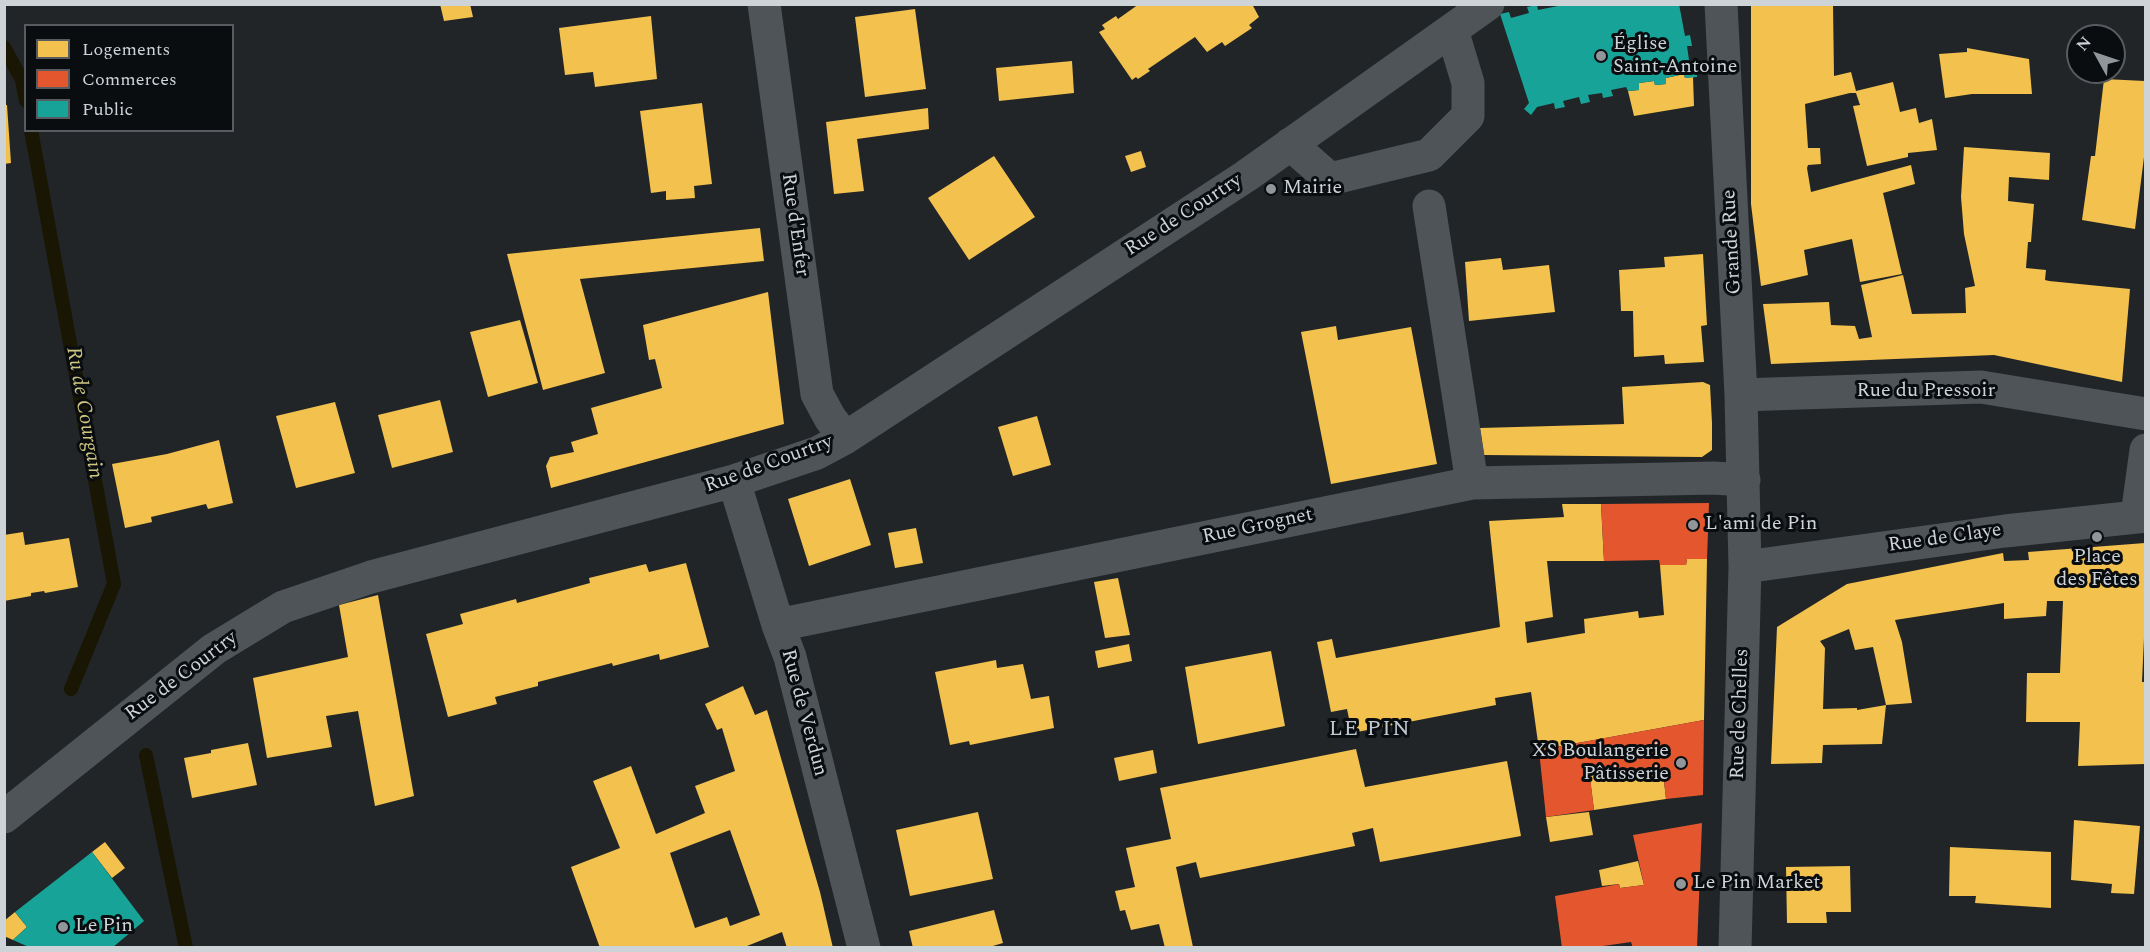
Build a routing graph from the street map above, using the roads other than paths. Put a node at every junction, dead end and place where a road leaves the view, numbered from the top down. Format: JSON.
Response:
{"nodes":[{"id":1,"x":764,"y":4,"type":"edge"},
{"id":2,"x":1488,"y":4,"type":"edge"},
{"id":3,"x":1721,"y":4,"type":"edge"},
{"id":4,"x":1452,"y":30,"type":"junction"},
{"id":5,"x":1290,"y":144,"type":"junction"},
{"id":6,"x":1429,"y":206,"type":"dead end"},
{"id":7,"x":1741,"y":395,"type":"junction"},
{"id":8,"x":2145,"y":414,"type":"edge"},
{"id":9,"x":845,"y":438,"type":"junction"},
{"id":10,"x":2145,"y":450,"type":"edge"},
{"id":11,"x":1744,"y":480,"type":"junction"},
{"id":12,"x":734,"y":481,"type":"junction"},
{"id":13,"x":1472,"y":483,"type":"junction"},
{"id":14,"x":2141,"y":516,"type":"edge"},
{"id":15,"x":1745,"y":567,"type":"junction"},
{"id":16,"x":778,"y":625,"type":"junction"},
{"id":17,"x":4,"y":816,"type":"edge"},
{"id":18,"x":864,"y":948,"type":"edge"},
{"id":19,"x":1735,"y":948,"type":"edge"}],
"edges":[{"from":1,"to":9,"type":"street","name":"Rue d'Enfer"},
{"from":2,"to":4,"type":"street","name":"Rue de Courtry"},
{"from":3,"to":7,"type":"street","name":"Grande Rue"},
{"from":4,"to":5,"type":"street","name":"Rue de Courtry"},
{"from":4,"to":5,"type":"street"},
{"from":5,"to":9,"type":"street","name":"Rue de Courtry"},
{"from":6,"to":13,"type":"street"},
{"from":7,"to":8,"type":"street","name":"Rue du Pressoir"},
{"from":7,"to":11,"type":"street","name":"Grande Rue"},
{"from":9,"to":12,"type":"street","name":"Rue de Courtry"},
{"from":10,"to":14,"type":"street"},
{"from":11,"to":13,"type":"street","name":"Rue Grognet"},
{"from":11,"to":15,"type":"street","name":"Rue de Chelles"},
{"from":12,"to":16,"type":"street","name":"Rue de Verdun"},
{"from":12,"to":17,"type":"street","name":"Rue de Courtry"},
{"from":13,"to":16,"type":"street","name":"Rue Grognet"},
{"from":14,"to":15,"type":"street","name":"Rue de Claye"},
{"from":15,"to":19,"type":"street","name":"Rue de Chelles"},
{"from":16,"to":18,"type":"street","name":"Rue de Verdun"}]}
